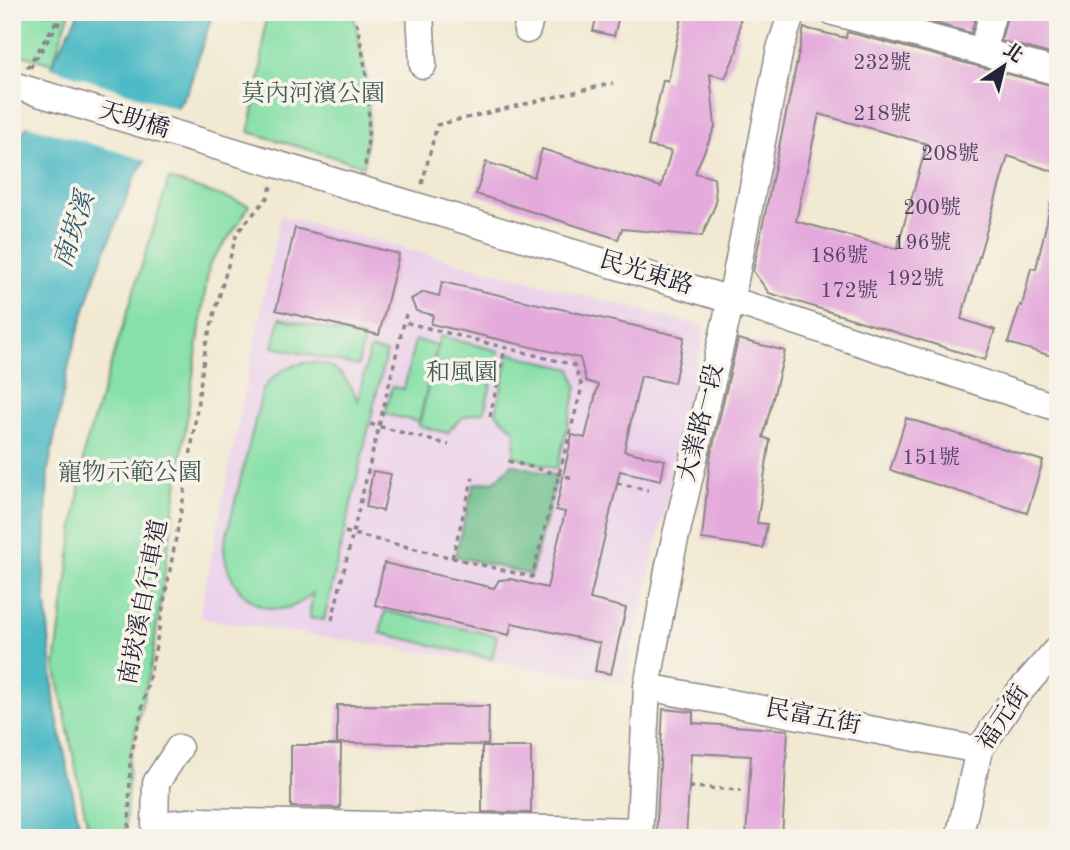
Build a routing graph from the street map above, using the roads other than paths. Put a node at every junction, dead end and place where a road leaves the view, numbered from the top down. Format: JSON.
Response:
{"nodes":[{"id":1,"x":420,"y":12,"type":"edge"},
{"id":2,"x":792,"y":12,"type":"edge"},
{"id":3,"x":833,"y":12,"type":"edge"},
{"id":4,"x":993,"y":12,"type":"edge"},
{"id":5,"x":982,"y":52,"type":"junction"},
{"id":6,"x":423,"y":65,"type":"dead end"},
{"id":7,"x":1058,"y":72,"type":"edge"},
{"id":8,"x":24,"y":84,"type":"edge"},
{"id":9,"x":231,"y":150,"type":"joint"},
{"id":10,"x":731,"y":300,"type":"junction"},
{"id":11,"x":1058,"y":408,"type":"edge"},
{"id":12,"x":1058,"y":648,"type":"edge"},
{"id":13,"x":647,"y":687,"type":"junction"},
{"id":14,"x":179,"y":748,"type":"dead end"},
{"id":15,"x":979,"y":750,"type":"junction"},
{"id":16,"x":203,"y":830,"type":"edge"},
{"id":17,"x":639,"y":834,"type":"edge"},
{"id":18,"x":959,"y":838,"type":"edge"}],
"edges":[{"from":1,"to":6,"type":"street"},
{"from":2,"to":10,"type":"street","name":"大業路一段"},
{"from":3,"to":5,"type":"street"},
{"from":4,"to":5,"type":"street"},
{"from":5,"to":7,"type":"street"},
{"from":8,"to":9,"type":"street","name":"天助橋"},
{"from":9,"to":10,"type":"street","name":"民光東路"},
{"from":10,"to":11,"type":"street","name":"民光東路"},
{"from":10,"to":13,"type":"street","name":"大業路一段"},
{"from":12,"to":15,"type":"street","name":"福元街"},
{"from":13,"to":15,"type":"street","name":"民富五街"},
{"from":13,"to":17,"type":"street","name":"大業路一段"},
{"from":14,"to":16,"type":"street"},
{"from":15,"to":18,"type":"street","name":"福元街"},
{"from":16,"to":17,"type":"street"}]}
